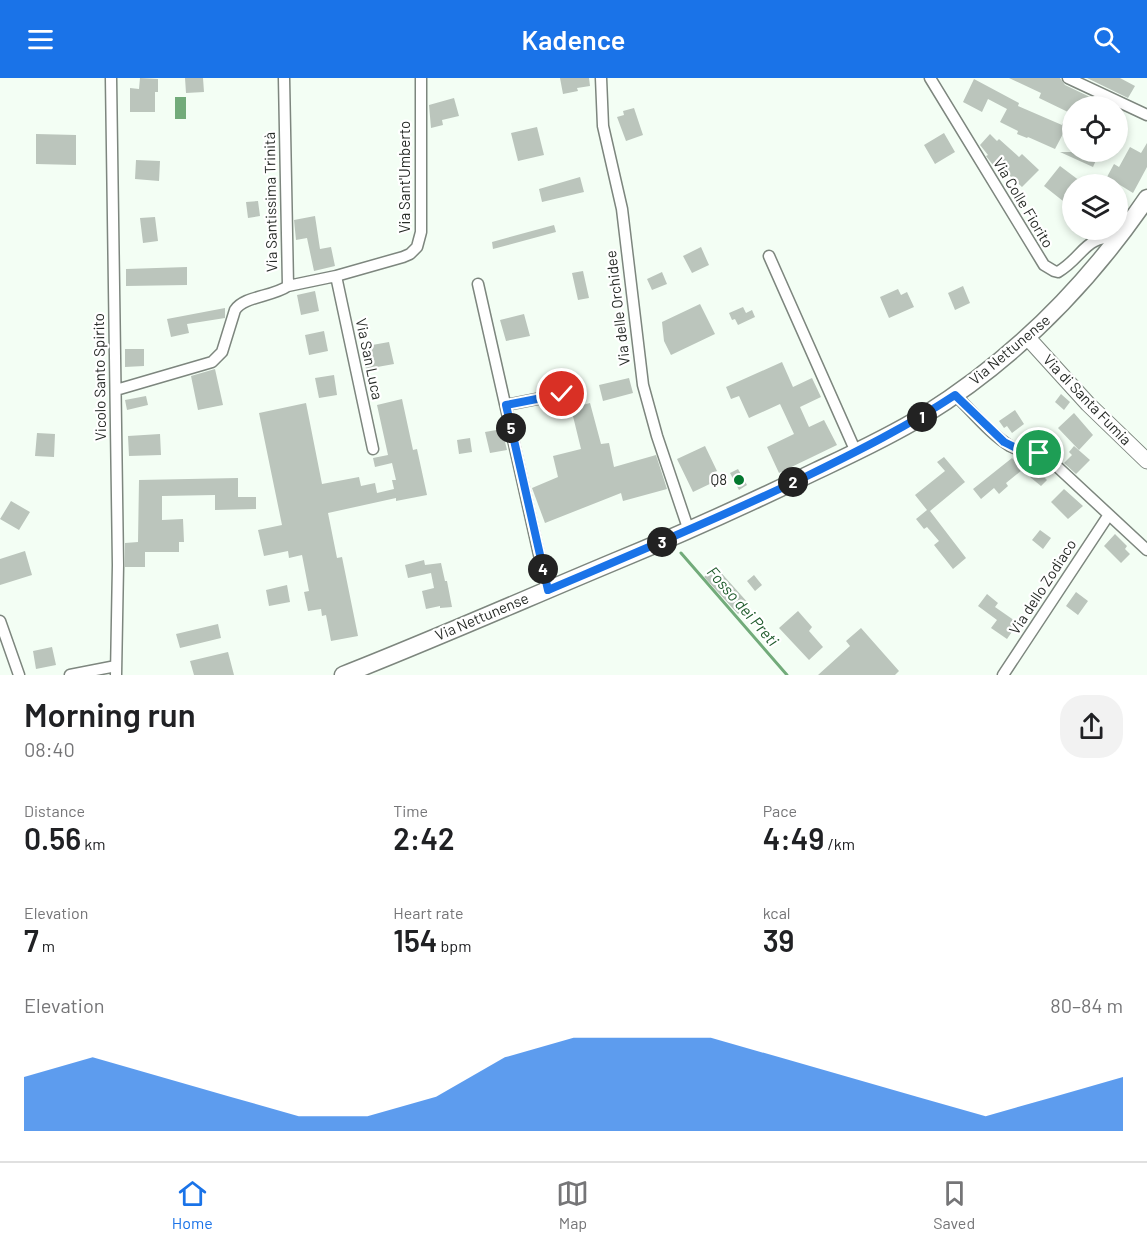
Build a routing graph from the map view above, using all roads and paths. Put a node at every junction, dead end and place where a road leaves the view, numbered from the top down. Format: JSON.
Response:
{"nodes":[{"id":1,"x":111,"y":78,"type":"edge"},
{"id":2,"x":284,"y":78,"type":"edge"},
{"id":3,"x":421,"y":78,"type":"edge"},
{"id":4,"x":601,"y":78,"type":"edge"},
{"id":5,"x":930,"y":78,"type":"edge"},
{"id":6,"x":1068,"y":78,"type":"edge"},
{"id":7,"x":1147,"y":115,"type":"edge"},
{"id":8,"x":1147,"y":198,"type":"edge"},
{"id":9,"x":1128,"y":226,"type":"edge"},
{"id":10,"x":1096,"y":240,"type":"edge"},
{"id":11,"x":1118,"y":240,"type":"edge"},
{"id":12,"x":770,"y":256,"type":"dead end"},
{"id":13,"x":336,"y":276,"type":"junction"},
{"id":14,"x":478,"y":284,"type":"dead end"},
{"id":15,"x":288,"y":286,"type":"junction"},
{"id":16,"x":1028,"y":338,"type":"junction"},
{"id":17,"x":116,"y":390,"type":"junction"},
{"id":18,"x":562,"y":394,"type":"dead end"},
{"id":19,"x":955,"y":395,"type":"junction"},
{"id":20,"x":506,"y":405,"type":"junction"},
{"id":21,"x":373,"y":449,"type":"dead end"},
{"id":22,"x":856,"y":452,"type":"junction"},
{"id":23,"x":1147,"y":461,"type":"edge"},
{"id":24,"x":1108,"y":516,"type":"junction"},
{"id":25,"x":689,"y":531,"type":"junction"},
{"id":26,"x":1147,"y":550,"type":"edge"},
{"id":27,"x":548,"y":590,"type":"junction"},
{"id":28,"x":0,"y":621,"type":"edge"},
{"id":29,"x":116,"y":670,"type":"edge"},
{"id":30,"x":19,"y":675,"type":"edge"},
{"id":31,"x":70,"y":675,"type":"edge"},
{"id":32,"x":343,"y":675,"type":"edge"},
{"id":33,"x":1002,"y":675,"type":"edge"}],
"edges":[{"from":1,"to":17,"type":"street","name":"Vicolo Santo Spirito"},
{"from":2,"to":15,"type":"street","name":"Via Santissima Trinità"},
{"from":3,"to":13,"type":"street","name":"Via Sant'Umberto"},
{"from":4,"to":25,"type":"street","name":"Via delle Orchidee"},
{"from":5,"to":10,"type":"street","name":"Via Colle Fiorito"},
{"from":6,"to":7,"type":"street"},
{"from":8,"to":9,"type":"main road","name":"Via Nettunense"},
{"from":11,"to":16,"type":"main road","name":"Via Nettunense"},
{"from":12,"to":22,"type":"street"},
{"from":13,"to":15,"type":"street","name":"Via Sant'Umberto"},
{"from":13,"to":21,"type":"street","name":"Via San Luca"},
{"from":14,"to":20,"type":"street"},
{"from":15,"to":17,"type":"street","name":"Via Santissima Trinità"},
{"from":16,"to":19,"type":"main road","name":"Via Nettunense"},
{"from":16,"to":23,"type":"street","name":"Via di Santa Fumia"},
{"from":17,"to":29,"type":"street","name":"Vicolo Santo Spirito"},
{"from":18,"to":20,"type":"street"},
{"from":19,"to":22,"type":"main road","name":"Via Nettunense"},
{"from":19,"to":24,"type":"street"},
{"from":20,"to":27,"type":"street"},
{"from":22,"to":25,"type":"main road","name":"Via Nettunense"},
{"from":24,"to":26,"type":"street"},
{"from":24,"to":33,"type":"street","name":"Via dello Zodiaco"},
{"from":25,"to":27,"type":"main road","name":"Via Nettunense"},
{"from":27,"to":32,"type":"main road","name":"Via Nettunense"},
{"from":28,"to":30,"type":"street"},
{"from":29,"to":31,"type":"street"}]}
